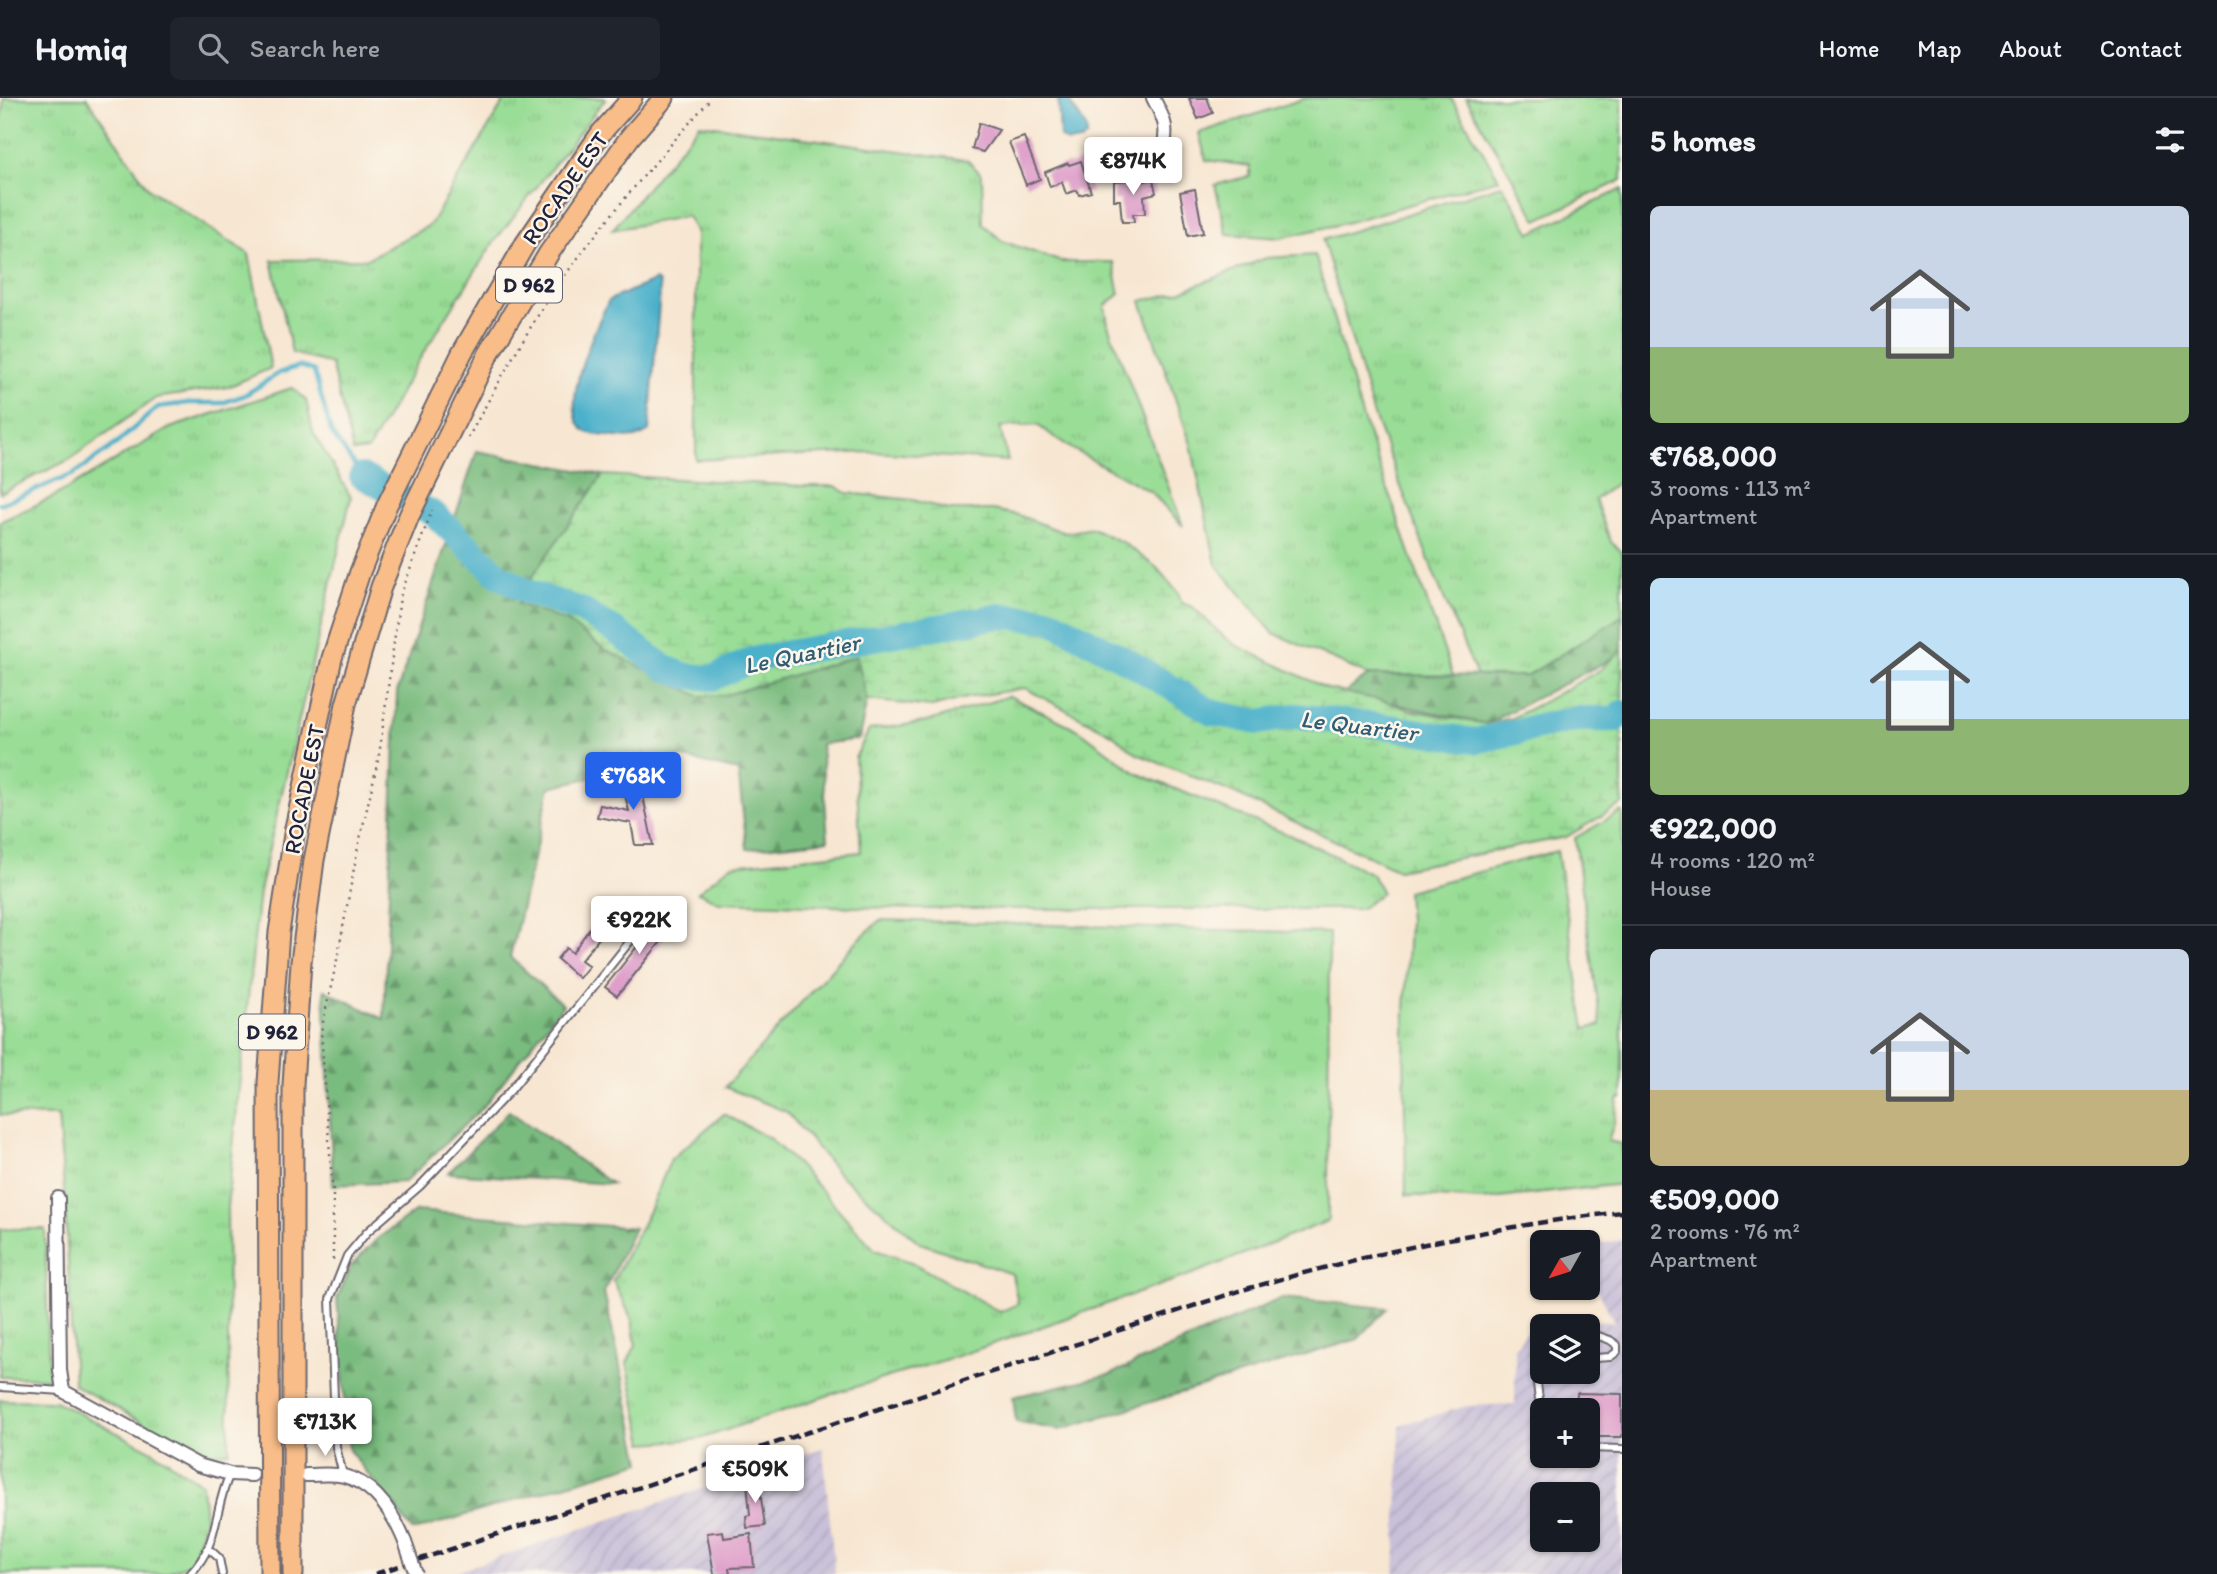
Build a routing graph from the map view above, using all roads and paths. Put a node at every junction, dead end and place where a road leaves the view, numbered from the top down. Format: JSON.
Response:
{"nodes":[{"id":1,"x":632,"y":98,"type":"edge"},
{"id":2,"x":664,"y":98,"type":"edge"},
{"id":3,"x":712,"y":98,"type":"edge"},
{"id":4,"x":1153,"y":98,"type":"edge"},
{"id":5,"x":1163,"y":150,"type":"dead end"},
{"id":6,"x":463,"y":447,"type":"dead end"},
{"id":7,"x":435,"y":505,"type":"dead end"},
{"id":8,"x":631,"y":940,"type":"dead end"},
{"id":9,"x":58,"y":1198,"type":"dead end"},
{"id":10,"x":333,"y":1260,"type":"dead end"},
{"id":11,"x":1600,"y":1337,"type":"edge"},
{"id":12,"x":1600,"y":1358,"type":"edge"},
{"id":13,"x":0,"y":1387,"type":"edge"},
{"id":14,"x":63,"y":1391,"type":"junction"},
{"id":15,"x":1600,"y":1448,"type":"edge"},
{"id":16,"x":1622,"y":1449,"type":"edge"},
{"id":17,"x":230,"y":1475,"type":"junction"},
{"id":18,"x":252,"y":1475,"type":"dead end"},
{"id":19,"x":306,"y":1475,"type":"dead end"},
{"id":20,"x":343,"y":1475,"type":"junction"},
{"id":21,"x":209,"y":1549,"type":"junction"},
{"id":22,"x":190,"y":1574,"type":"edge"},
{"id":23,"x":222,"y":1574,"type":"edge"},
{"id":24,"x":270,"y":1574,"type":"edge"},
{"id":25,"x":293,"y":1574,"type":"edge"},
{"id":26,"x":416,"y":1574,"type":"edge"}],
"edges":[{"from":1,"to":24,"type":"main road","name":"ROCADE EST","number":"D 962"},
{"from":2,"to":25,"type":"main road","name":"ROCADE EST","number":"D 962"},
{"from":3,"to":6,"type":"path"},
{"from":4,"to":5,"type":"street"},
{"from":7,"to":10,"type":"path"},
{"from":8,"to":20,"type":"lane"},
{"from":9,"to":14,"type":"street"},
{"from":11,"to":12,"type":"lane"},
{"from":13,"to":14,"type":"lane"},
{"from":14,"to":17,"type":"street"},
{"from":15,"to":16,"type":"lane"},
{"from":17,"to":18,"type":"street"},
{"from":17,"to":21,"type":"lane"},
{"from":19,"to":20,"type":"street"},
{"from":20,"to":26,"type":"street","bridge":true},
{"from":21,"to":22,"type":"lane"},
{"from":21,"to":23,"type":"lane"}]}
